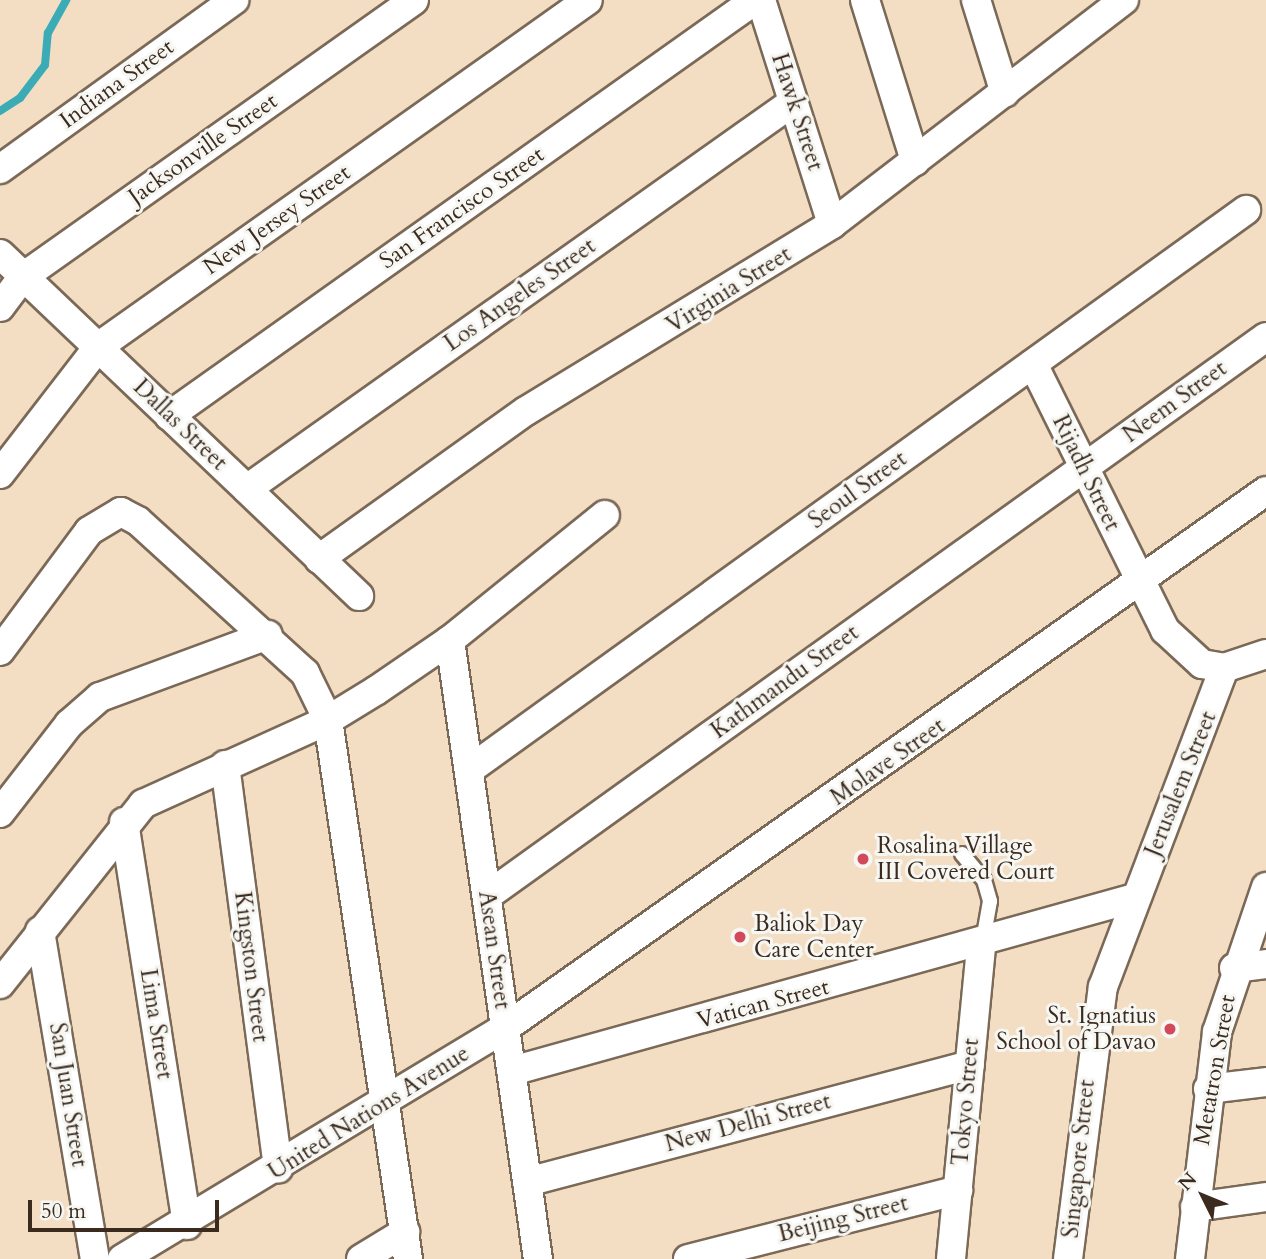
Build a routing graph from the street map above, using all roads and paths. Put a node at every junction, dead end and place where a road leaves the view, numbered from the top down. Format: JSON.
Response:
{"nodes":[{"id":1,"x":234,"y":0,"type":"edge"},
{"id":2,"x":414,"y":0,"type":"edge"},
{"id":3,"x":588,"y":0,"type":"edge"},
{"id":4,"x":755,"y":0,"type":"edge"},
{"id":5,"x":761,"y":0,"type":"edge"},
{"id":6,"x":865,"y":0,"type":"edge"},
{"id":7,"x":976,"y":0,"type":"edge"},
{"id":8,"x":1124,"y":0,"type":"edge"},
{"id":9,"x":1086,"y":13,"type":"edge"},
{"id":10,"x":1005,"y":93,"type":"junction"},
{"id":11,"x":793,"y":102,"type":"junction"},
{"id":12,"x":915,"y":161,"type":"junction"},
{"id":13,"x":0,"y":169,"type":"edge"},
{"id":14,"x":1246,"y":210,"type":"dead end"},
{"id":15,"x":832,"y":224,"type":"junction"},
{"id":16,"x":0,"y":254,"type":"edge"},
{"id":17,"x":23,"y":277,"type":"junction"},
{"id":18,"x":0,"y":307,"type":"edge"},
{"id":19,"x":1266,"y":337,"type":"edge"},
{"id":20,"x":98,"y":347,"type":"junction"},
{"id":21,"x":1033,"y":364,"type":"junction"},
{"id":22,"x":169,"y":416,"type":"junction"},
{"id":23,"x":1084,"y":467,"type":"junction"},
{"id":24,"x":0,"y":474,"type":"edge"},
{"id":25,"x":247,"y":489,"type":"junction"},
{"id":26,"x":1266,"y":491,"type":"edge"},
{"id":27,"x":605,"y":515,"type":"dead end"},
{"id":28,"x":319,"y":559,"type":"junction"},
{"id":29,"x":1139,"y":581,"type":"junction"},
{"id":30,"x":359,"y":596,"type":"dead end"},
{"id":31,"x":268,"y":635,"type":"junction"},
{"id":32,"x":450,"y":640,"type":"junction"},
{"id":33,"x":0,"y":650,"type":"edge"},
{"id":34,"x":1266,"y":654,"type":"edge"},
{"id":35,"x":1224,"y":668,"type":"junction"},
{"id":36,"x":328,"y":720,"type":"junction"},
{"id":37,"x":225,"y":765,"type":"junction"},
{"id":38,"x":469,"y":770,"type":"junction"},
{"id":39,"x":0,"y":813,"type":"edge"},
{"id":40,"x":124,"y":822,"type":"junction"},
{"id":41,"x":962,"y":854,"type":"dead end"},
{"id":42,"x":1266,"y":887,"type":"edge"},
{"id":43,"x":487,"y":896,"type":"junction"},
{"id":44,"x":1134,"y":898,"type":"junction"},
{"id":45,"x":40,"y":931,"type":"junction"},
{"id":46,"x":981,"y":945,"type":"junction"},
{"id":47,"x":1266,"y":964,"type":"edge"},
{"id":48,"x":1234,"y":968,"type":"junction"},
{"id":49,"x":0,"y":984,"type":"edge"},
{"id":50,"x":505,"y":1028,"type":"junction"},
{"id":51,"x":970,"y":1065,"type":"junction"},
{"id":52,"x":512,"y":1072,"type":"junction"},
{"id":53,"x":1266,"y":1082,"type":"edge"},
{"id":54,"x":1208,"y":1089,"type":"junction"},
{"id":55,"x":387,"y":1102,"type":"junction"},
{"id":56,"x":278,"y":1169,"type":"junction"},
{"id":57,"x":527,"y":1182,"type":"junction"},
{"id":58,"x":958,"y":1190,"type":"junction"},
{"id":59,"x":1266,"y":1197,"type":"edge"},
{"id":60,"x":1195,"y":1206,"type":"junction"},
{"id":61,"x":187,"y":1225,"type":"junction"},
{"id":62,"x":407,"y":1245,"type":"edge"},
{"id":63,"x":95,"y":1259,"type":"edge"},
{"id":64,"x":122,"y":1259,"type":"edge"},
{"id":65,"x":361,"y":1259,"type":"edge"},
{"id":66,"x":538,"y":1259,"type":"edge"},
{"id":67,"x":688,"y":1259,"type":"edge"},
{"id":68,"x":951,"y":1259,"type":"edge"},
{"id":69,"x":1068,"y":1259,"type":"edge"},
{"id":70,"x":1190,"y":1259,"type":"edge"}],
"edges":[{"from":1,"to":13,"type":"street","name":"Indiana Street"},
{"from":2,"to":17,"type":"street","name":"Jacksonville Street"},
{"from":3,"to":20,"type":"street","name":"New Jersey Street"},
{"from":4,"to":22,"type":"street","name":"San Francisco Street"},
{"from":5,"to":11,"type":"street","name":"Hawk Street"},
{"from":6,"to":12,"type":"street"},
{"from":7,"to":10,"type":"street"},
{"from":8,"to":9,"type":"street","name":"Virginia Street"},
{"from":9,"to":10,"type":"street","name":"Virginia Street"},
{"from":10,"to":12,"type":"street","name":"Virginia Street"},
{"from":11,"to":15,"type":"street","name":"Hawk Street"},
{"from":11,"to":25,"type":"street","name":"Los Angeles Street"},
{"from":12,"to":15,"type":"street","name":"Virginia Street"},
{"from":14,"to":21,"type":"street","name":"Seoul Street"},
{"from":15,"to":28,"type":"street","name":"Virginia Street"},
{"from":16,"to":17,"type":"street","name":"Dallas Street"},
{"from":17,"to":18,"type":"street","name":"Jacksonville Street"},
{"from":17,"to":20,"type":"street","name":"Dallas Street"},
{"from":19,"to":23,"type":"street","name":"Neem Street"},
{"from":20,"to":22,"type":"street","name":"Dallas Street"},
{"from":20,"to":24,"type":"street","name":"New Jersey Street"},
{"from":21,"to":23,"type":"street","name":"Rijadh Street"},
{"from":21,"to":38,"type":"street","name":"Seoul Street"},
{"from":22,"to":25,"type":"street","name":"Dallas Street"},
{"from":23,"to":29,"type":"street","name":"Rijadh Street"},
{"from":23,"to":43,"type":"street","name":"Kathmandu Street"},
{"from":25,"to":28,"type":"street","name":"Dallas Street"},
{"from":26,"to":29,"type":"street","name":"Molave Street"},
{"from":27,"to":32,"type":"street"},
{"from":28,"to":30,"type":"street","name":"Dallas Street"},
{"from":29,"to":35,"type":"street","name":"Rijadh Street"},
{"from":29,"to":50,"type":"street","name":"Molave Street"},
{"from":31,"to":33,"type":"street"},
{"from":31,"to":36,"type":"street"},
{"from":31,"to":39,"type":"street"},
{"from":32,"to":36,"type":"street"},
{"from":32,"to":38,"type":"street","name":"Asean Street"},
{"from":34,"to":35,"type":"street"},
{"from":35,"to":44,"type":"street","name":"Jerusalem Street"},
{"from":36,"to":37,"type":"street"},
{"from":36,"to":55,"type":"street"},
{"from":37,"to":40,"type":"street"},
{"from":37,"to":56,"type":"street","name":"Kingston Street"},
{"from":38,"to":43,"type":"street","name":"Asean Street"},
{"from":40,"to":45,"type":"street"},
{"from":40,"to":61,"type":"street","name":"Lima Street"},
{"from":41,"to":46,"type":"lane"},
{"from":42,"to":48,"type":"street","name":"Metatron Street"},
{"from":43,"to":50,"type":"street","name":"Asean Street"},
{"from":44,"to":46,"type":"street","name":"Vatican Street"},
{"from":44,"to":69,"type":"street","name":"Singapore Street"},
{"from":45,"to":49,"type":"street"},
{"from":45,"to":63,"type":"street","name":"San Juan Street"},
{"from":46,"to":51,"type":"street","name":"Tokyo Street"},
{"from":46,"to":52,"type":"street","name":"Vatican Street"},
{"from":47,"to":48,"type":"street"},
{"from":48,"to":54,"type":"street","name":"Metatron Street"},
{"from":50,"to":52,"type":"street","name":"Asean Street"},
{"from":50,"to":55,"type":"street","name":"United Nations Avenue"},
{"from":51,"to":57,"type":"street","name":"New Delhi Street"},
{"from":51,"to":58,"type":"street","name":"Tokyo Street"},
{"from":52,"to":57,"type":"street","name":"Asean Street"},
{"from":53,"to":54,"type":"street"},
{"from":54,"to":60,"type":"street","name":"Metatron Street"},
{"from":55,"to":56,"type":"street","name":"United Nations Avenue"},
{"from":55,"to":62,"type":"street"},
{"from":56,"to":61,"type":"street","name":"United Nations Avenue"},
{"from":57,"to":66,"type":"street","name":"Asean Street"},
{"from":58,"to":67,"type":"street","name":"Beijing Street"},
{"from":58,"to":68,"type":"street","name":"Tokyo Street"},
{"from":59,"to":60,"type":"street"},
{"from":60,"to":70,"type":"street","name":"Metatron Street"},
{"from":61,"to":64,"type":"street","name":"United Nations Avenue"},
{"from":62,"to":65,"type":"street"}]}
